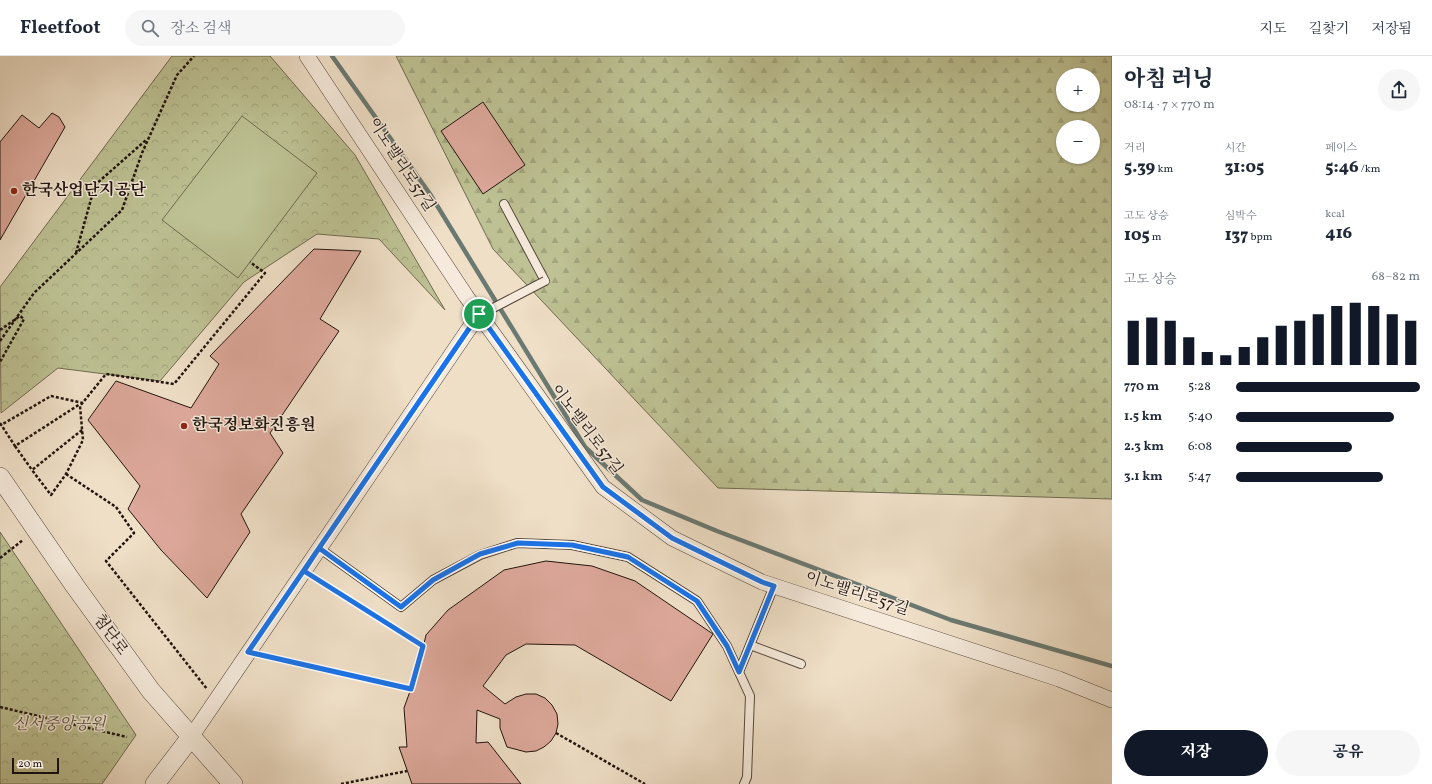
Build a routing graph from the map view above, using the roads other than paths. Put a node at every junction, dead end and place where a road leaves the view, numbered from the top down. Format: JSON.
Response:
{"nodes":[{"id":1,"x":307,"y":56,"type":"edge"},
{"id":2,"x":504,"y":204,"type":"dead end"},
{"id":3,"x":478,"y":315,"type":"junction"},
{"id":4,"x":0,"y":477,"type":"edge"},
{"id":5,"x":319,"y":548,"type":"junction"},
{"id":6,"x":774,"y":586,"type":"junction"},
{"id":7,"x":750,"y":645,"type":"junction"},
{"id":8,"x":802,"y":664,"type":"dead end"},
{"id":9,"x":739,"y":672,"type":"junction"},
{"id":10,"x":1112,"y":700,"type":"edge"},
{"id":11,"x":191,"y":736,"type":"junction"},
{"id":12,"x":155,"y":784,"type":"edge"},
{"id":13,"x":233,"y":784,"type":"edge"},
{"id":14,"x":744,"y":784,"type":"edge"}],
"edges":[{"from":1,"to":3,"type":"street","name":"이노밸리로57길"},
{"from":2,"to":3,"type":"lane","bridge":true},
{"from":3,"to":5,"type":"street"},
{"from":3,"to":6,"type":"street","name":"이노밸리로57길"},
{"from":4,"to":11,"type":"street","name":"첨단로"},
{"from":5,"to":9,"type":"lane"},
{"from":5,"to":11,"type":"street"},
{"from":6,"to":7,"type":"lane"},
{"from":6,"to":10,"type":"street","name":"이노밸리로57길"},
{"from":7,"to":8,"type":"lane"},
{"from":7,"to":9,"type":"lane"},
{"from":9,"to":14,"type":"lane"},
{"from":11,"to":12,"type":"street"},
{"from":11,"to":13,"type":"street","name":"첨단로"}]}
